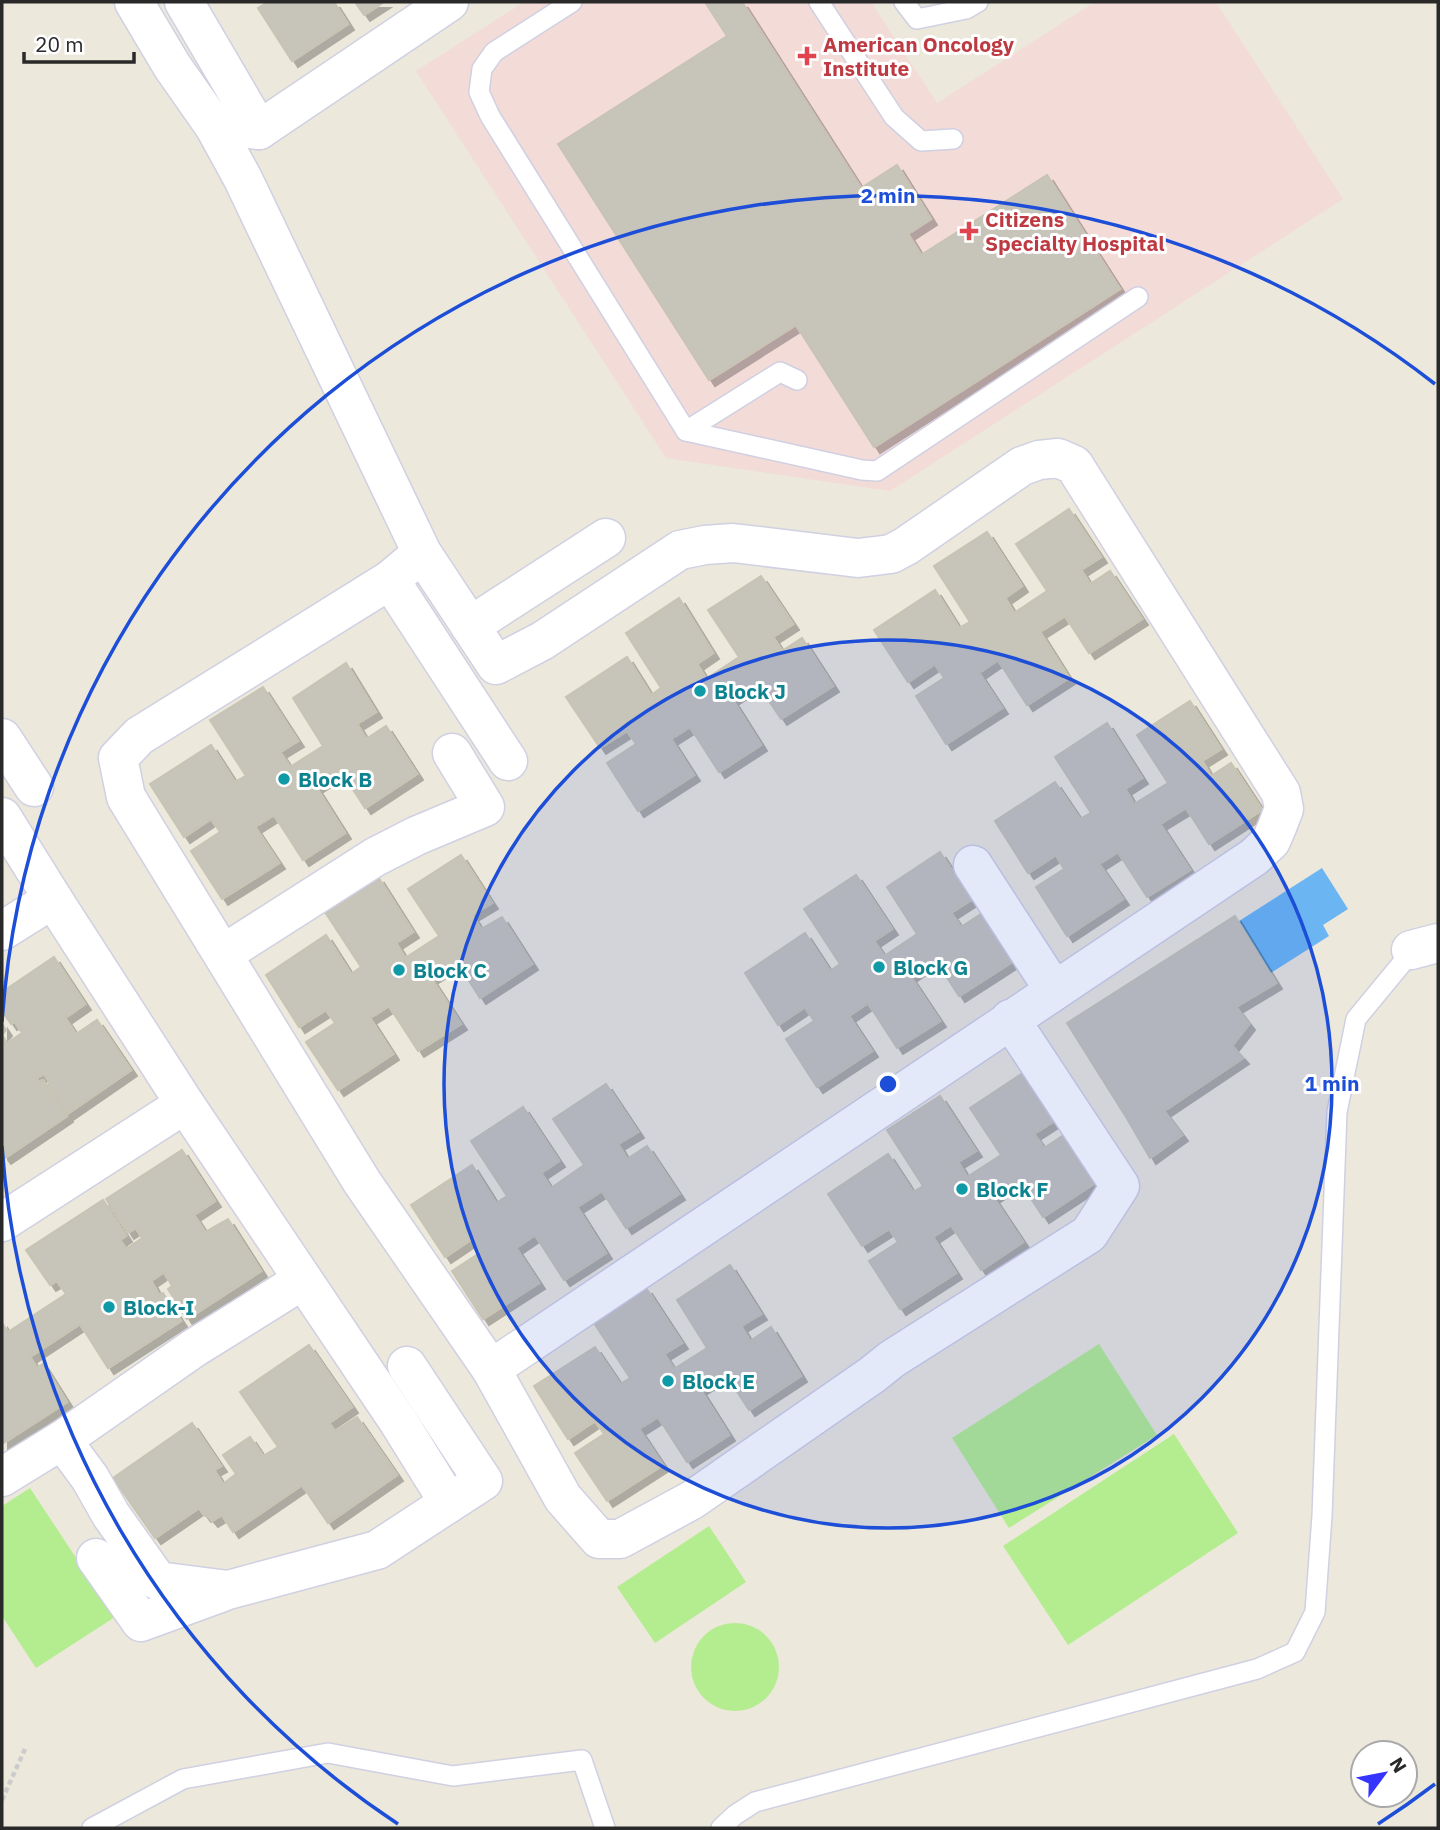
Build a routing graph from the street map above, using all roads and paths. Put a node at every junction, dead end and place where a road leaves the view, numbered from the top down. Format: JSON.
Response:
{"nodes":[{"id":1,"x":134,"y":2,"type":"edge"},
{"id":2,"x":184,"y":2,"type":"edge"},
{"id":3,"x":449,"y":2,"type":"edge"},
{"id":4,"x":572,"y":2,"type":"edge"},
{"id":5,"x":819,"y":2,"type":"edge"},
{"id":6,"x":904,"y":2,"type":"edge"},
{"id":7,"x":978,"y":2,"type":"edge"},
{"id":8,"x":214,"y":126,"type":"junction"},
{"id":9,"x":258,"y":130,"type":"junction"},
{"id":10,"x":953,"y":139,"type":"dead end"},
{"id":11,"x":1138,"y":297,"type":"dead end"},
{"id":12,"x":797,"y":380,"type":"dead end"},
{"id":13,"x":686,"y":431,"type":"junction"},
{"id":14,"x":606,"y":538,"type":"dead end"},
{"id":15,"x":422,"y":553,"type":"junction"},
{"id":16,"x":390,"y":580,"type":"junction"},
{"id":17,"x":470,"y":626,"type":"junction"},
{"id":18,"x":2,"y":738,"type":"edge"},
{"id":19,"x":452,"y":752,"type":"dead end"},
{"id":20,"x":508,"y":761,"type":"dead end"},
{"id":21,"x":34,"y":788,"type":"dead end"},
{"id":22,"x":2,"y":817,"type":"edge"},
{"id":23,"x":973,"y":865,"type":"dead end"},
{"id":24,"x":52,"y":899,"type":"junction"},
{"id":25,"x":2,"y":931,"type":"edge"},
{"id":26,"x":1429,"y":940,"type":"edge"},
{"id":27,"x":223,"y":954,"type":"junction"},
{"id":28,"x":1055,"y":990,"type":"junction"},
{"id":29,"x":1010,"y":1019,"type":"junction"},
{"id":30,"x":185,"y":1104,"type":"junction"},
{"id":31,"x":2,"y":1222,"type":"edge"},
{"id":32,"x":303,"y":1280,"type":"junction"},
{"id":33,"x":407,"y":1366,"type":"dead end"},
{"id":34,"x":491,"y":1369,"type":"junction"},
{"id":35,"x":62,"y":1440,"type":"junction"},
{"id":36,"x":2,"y":1477,"type":"edge"},
{"id":37,"x":449,"y":1503,"type":"junction"},
{"id":38,"x":96,"y":1558,"type":"dead end"},
{"id":39,"x":228,"y":1590,"type":"junction"},
{"id":40,"x":25,"y":1749,"type":"dead end"},
{"id":41,"x":2,"y":1800,"type":"edge"},
{"id":42,"x":92,"y":1828,"type":"edge"},
{"id":43,"x":605,"y":1828,"type":"edge"},
{"id":44,"x":722,"y":1828,"type":"edge"}],
"edges":[{"from":1,"to":8,"type":"street"},
{"from":2,"to":9,"type":"street"},
{"from":3,"to":9,"type":"street"},
{"from":4,"to":13,"type":"lane"},
{"from":5,"to":10,"type":"lane"},
{"from":6,"to":7,"type":"lane"},
{"from":8,"to":9,"type":"street"},
{"from":8,"to":15,"type":"street"},
{"from":11,"to":13,"type":"lane"},
{"from":12,"to":13,"type":"lane"},
{"from":14,"to":17,"type":"street"},
{"from":15,"to":16,"type":"street"},
{"from":15,"to":17,"type":"street"},
{"from":16,"to":20,"type":"street"},
{"from":16,"to":27,"type":"street"},
{"from":17,"to":28,"type":"street"},
{"from":18,"to":21,"type":"street"},
{"from":19,"to":27,"type":"street"},
{"from":22,"to":24,"type":"street"},
{"from":23,"to":28,"type":"street"},
{"from":24,"to":25,"type":"street"},
{"from":24,"to":30,"type":"street"},
{"from":26,"to":44,"type":"lane"},
{"from":27,"to":34,"type":"street"},
{"from":28,"to":29,"type":"street"},
{"from":29,"to":34,"type":"street"},
{"from":29,"to":34,"type":"street"},
{"from":30,"to":31,"type":"street"},
{"from":30,"to":32,"type":"street"},
{"from":32,"to":35,"type":"street"},
{"from":32,"to":37,"type":"street"},
{"from":33,"to":37,"type":"street"},
{"from":35,"to":36,"type":"street"},
{"from":35,"to":39,"type":"street"},
{"from":37,"to":39,"type":"street"},
{"from":38,"to":39,"type":"street"},
{"from":40,"to":41,"type":"path"},
{"from":42,"to":43,"type":"lane"}]}
